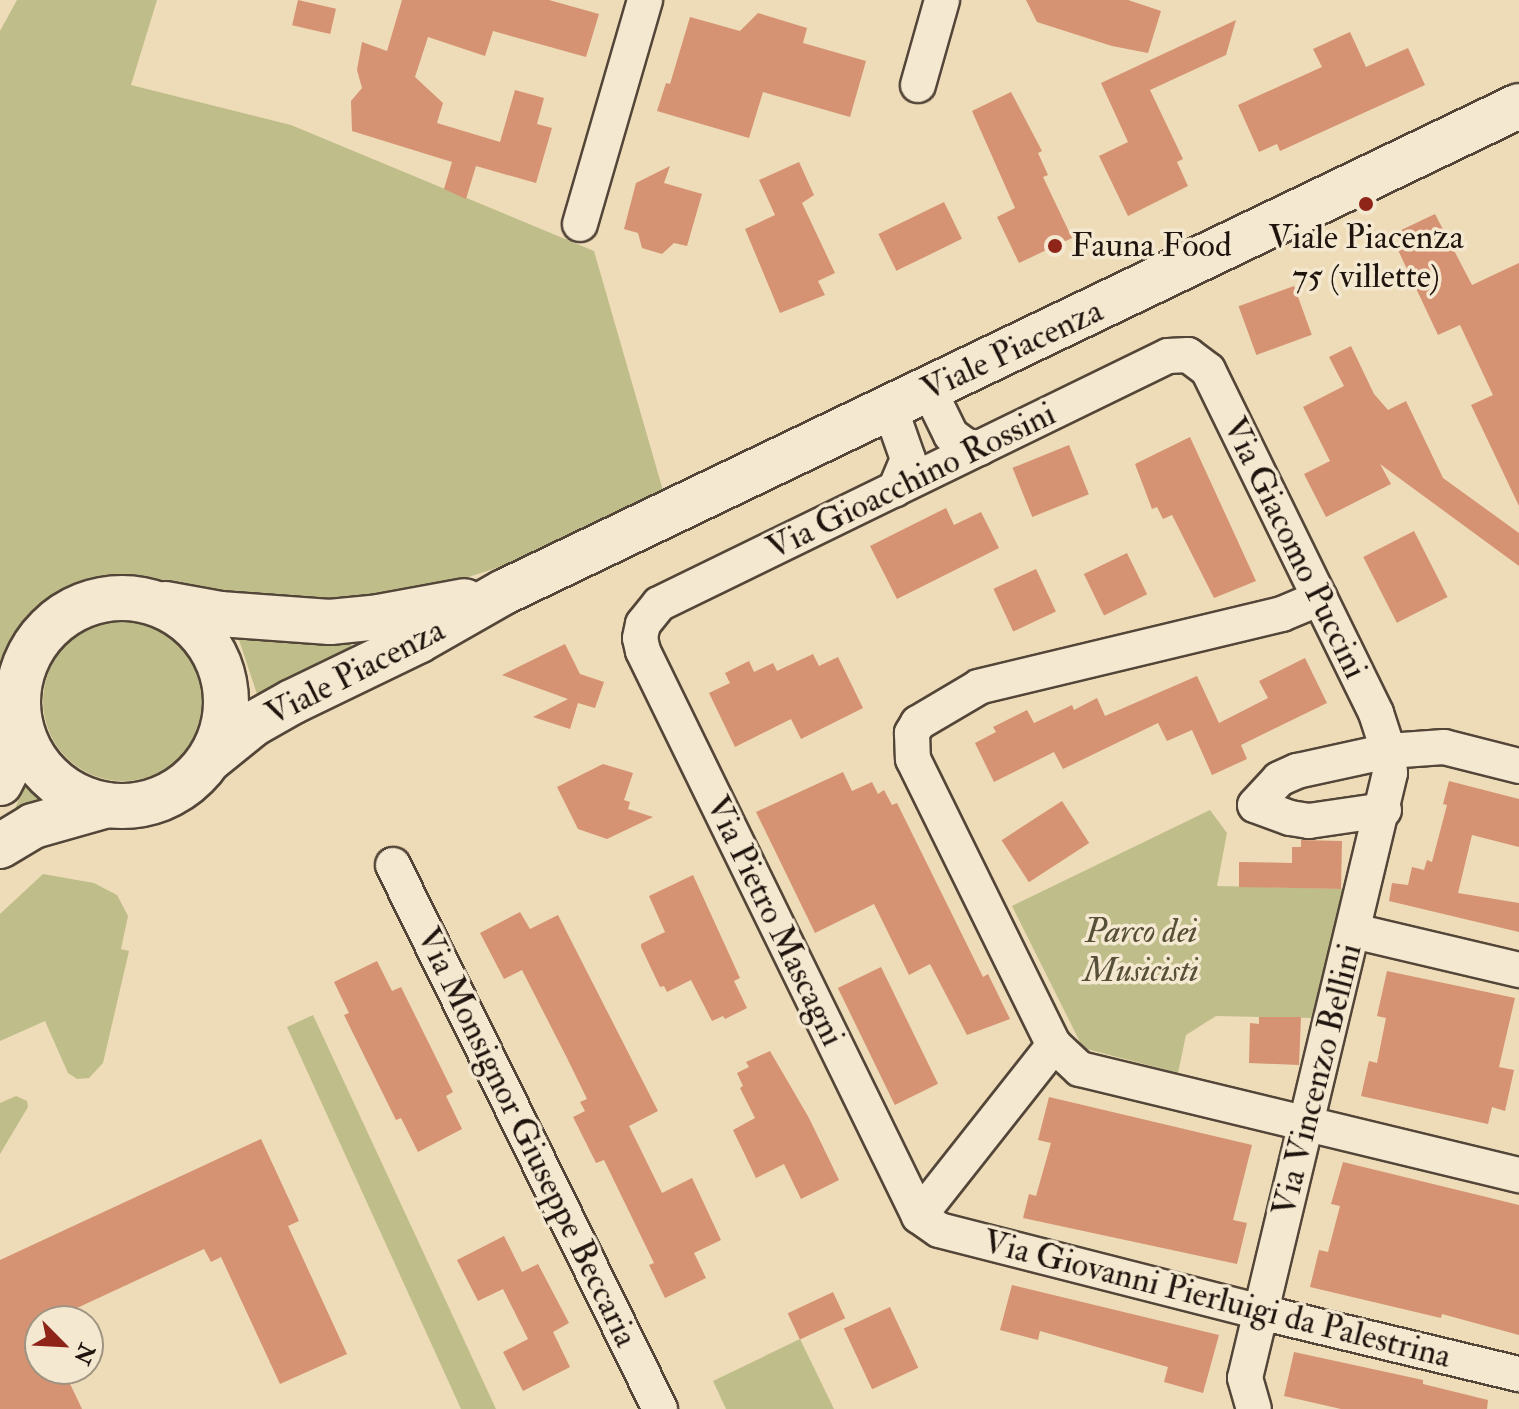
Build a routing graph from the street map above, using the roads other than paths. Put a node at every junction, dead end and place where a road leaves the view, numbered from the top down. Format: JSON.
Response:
{"nodes":[{"id":1,"x":645,"y":0,"type":"edge"},
{"id":2,"x":942,"y":0,"type":"edge"},
{"id":3,"x":918,"y":85,"type":"dead end"},
{"id":4,"x":1519,"y":106,"type":"edge"},
{"id":5,"x":580,"y":224,"type":"dead end"},
{"id":6,"x":1188,"y":355,"type":"joint"},
{"id":7,"x":929,"y":390,"type":"junction"},
{"id":8,"x":890,"y":408,"type":"junction"},
{"id":9,"x":980,"y":448,"type":"junction"},
{"id":10,"x":895,"y":489,"type":"junction"},
{"id":11,"x":504,"y":592,"type":"junction"},
{"id":12,"x":1320,"y":598,"type":"junction"},
{"id":13,"x":147,"y":600,"type":"junction"},
{"id":14,"x":643,"y":624,"type":"joint"},
{"id":15,"x":18,"y":706,"type":"junction"},
{"id":16,"x":1388,"y":751,"type":"junction"},
{"id":17,"x":210,"y":759,"type":"junction"},
{"id":18,"x":1519,"y":766,"type":"edge"},
{"id":19,"x":0,"y":783,"type":"edge"},
{"id":20,"x":107,"y":805,"type":"junction"},
{"id":21,"x":1384,"y":810,"type":"junction"},
{"id":22,"x":0,"y":846,"type":"edge"},
{"id":23,"x":393,"y":865,"type":"dead end"},
{"id":24,"x":1354,"y":931,"type":"junction"},
{"id":25,"x":1519,"y":970,"type":"edge"},
{"id":26,"x":1054,"y":1045,"type":"junction"},
{"id":27,"x":1306,"y":1126,"type":"junction"},
{"id":28,"x":1519,"y":1175,"type":"edge"},
{"id":29,"x":919,"y":1216,"type":"junction"},
{"id":30,"x":1260,"y":1312,"type":"junction"},
{"id":31,"x":1519,"y":1374,"type":"edge"},
{"id":32,"x":660,"y":1409,"type":"edge"},
{"id":33,"x":1254,"y":1409,"type":"edge"}],
"edges":[{"from":1,"to":5,"type":"street"},
{"from":2,"to":3,"type":"street"},
{"from":4,"to":7,"type":"street","name":"Viale Piacenza"},
{"from":6,"to":9,"type":"street","name":"Via Gioacchino Rossini"},
{"from":6,"to":12,"type":"street","name":"Via Giacomo Puccini"},
{"from":7,"to":8,"type":"street","name":"Viale Piacenza"},
{"from":7,"to":9,"type":"street"},
{"from":8,"to":10,"type":"street"},
{"from":8,"to":11,"type":"street","name":"Viale Piacenza"},
{"from":9,"to":10,"type":"street","name":"Via Gioacchino Rossini"},
{"from":10,"to":14,"type":"street","name":"Via Gioacchino Rossini"},
{"from":11,"to":13,"type":"street","name":"Viale Piacenza"},
{"from":11,"to":17,"type":"street","name":"Viale Piacenza"},
{"from":12,"to":16,"type":"street","name":"Via Giacomo Puccini"},
{"from":12,"to":26,"type":"street"},
{"from":13,"to":15,"type":"street"},
{"from":13,"to":17,"type":"street"},
{"from":14,"to":29,"type":"street","name":"Via Pietro Mascagni"},
{"from":15,"to":19,"type":"street"},
{"from":15,"to":20,"type":"street"},
{"from":16,"to":18,"type":"street"},
{"from":16,"to":21,"type":"street","name":"Via Vincenzo Bellini"},
{"from":16,"to":21,"type":"street"},
{"from":17,"to":20,"type":"street"},
{"from":20,"to":22,"type":"street"},
{"from":21,"to":24,"type":"street","name":"Via Vincenzo Bellini"},
{"from":23,"to":32,"type":"street","name":"Via Monsignor Giuseppe Beccaria"},
{"from":24,"to":25,"type":"street"},
{"from":24,"to":27,"type":"street","name":"Via Vincenzo Bellini"},
{"from":26,"to":27,"type":"street"},
{"from":26,"to":29,"type":"street"},
{"from":27,"to":28,"type":"street"},
{"from":27,"to":30,"type":"street","name":"Via Vincenzo Bellini"},
{"from":29,"to":30,"type":"street","name":"Via Giovanni Pierluigi da Palestrina"},
{"from":30,"to":31,"type":"street","name":"Via Giovanni Pierluigi da Palestrina"},
{"from":30,"to":33,"type":"street","name":"Via Vincenzo Bellini"}]}
